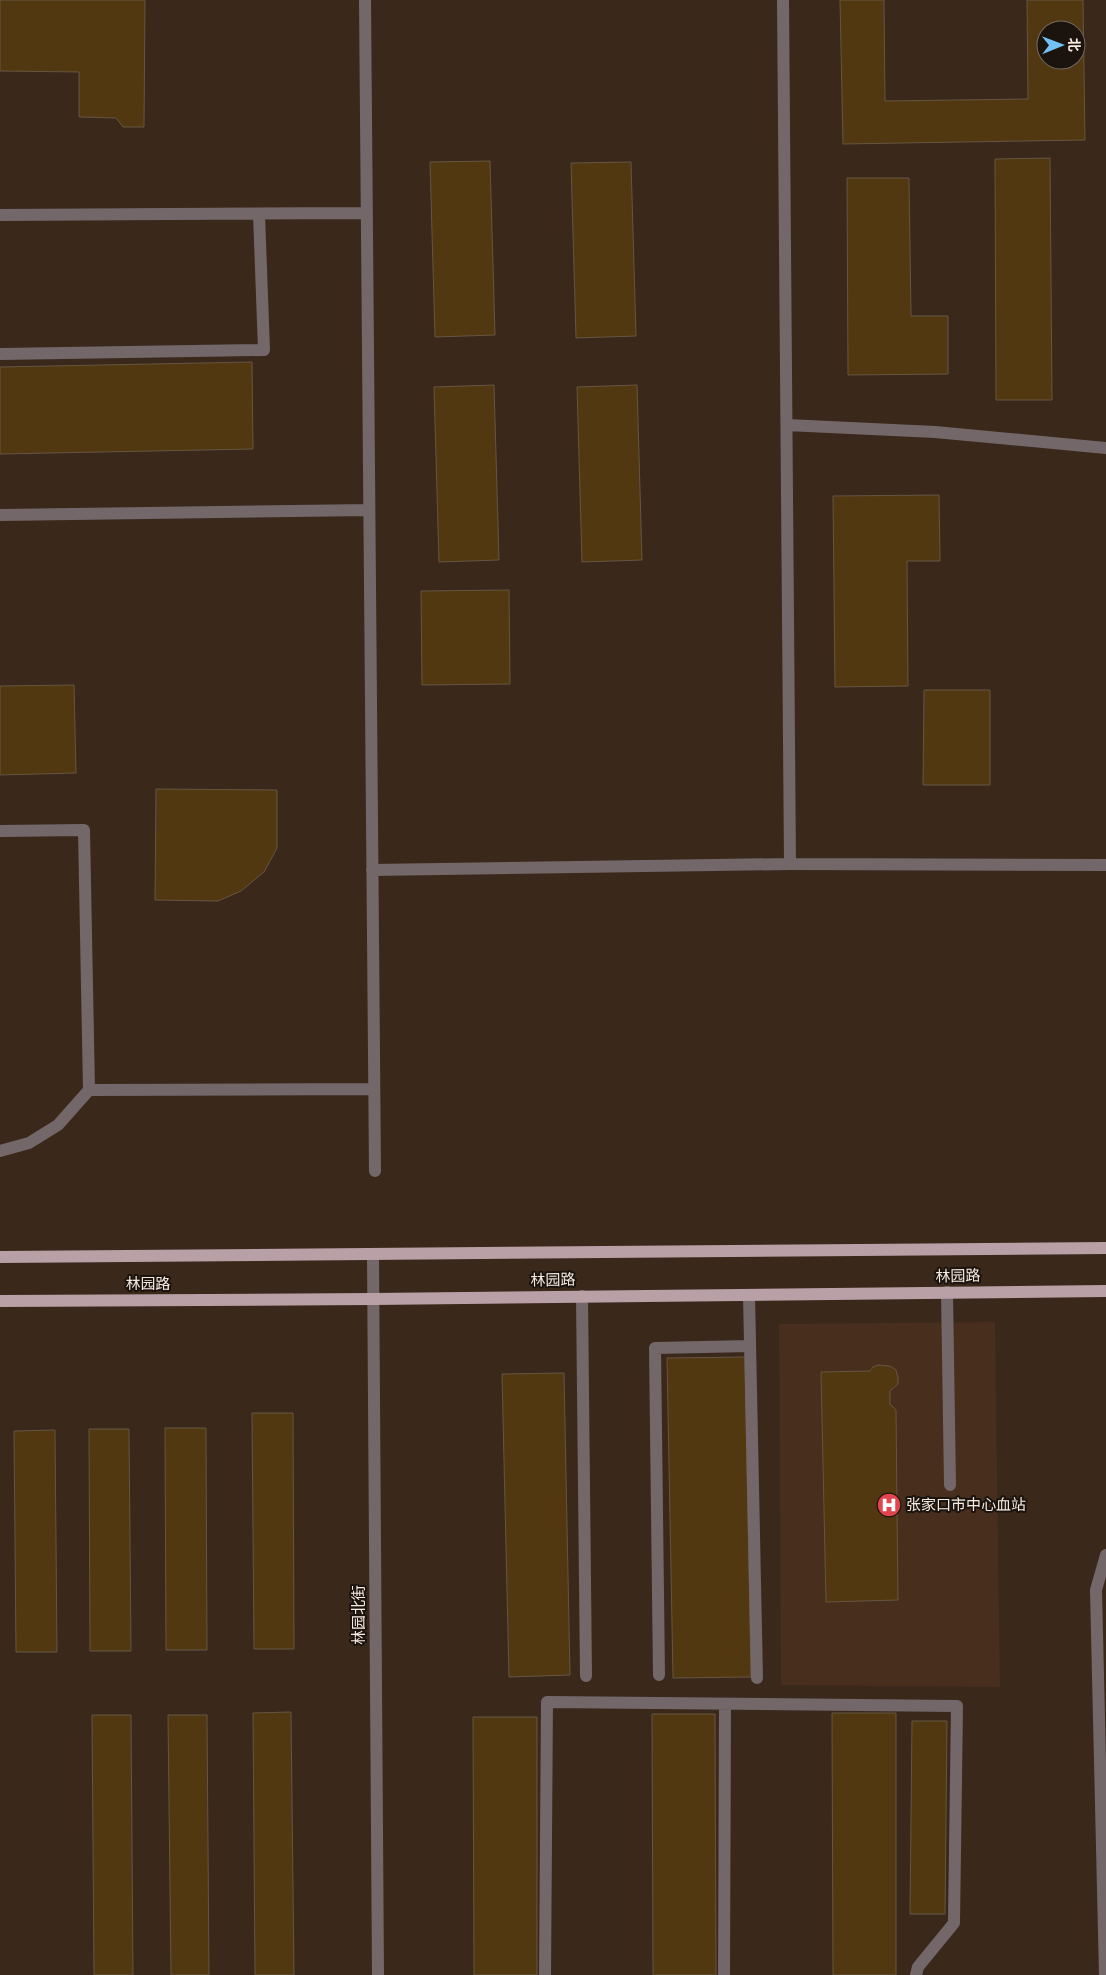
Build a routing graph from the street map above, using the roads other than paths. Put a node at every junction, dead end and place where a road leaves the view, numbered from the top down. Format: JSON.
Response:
{"nodes":[{"id":1,"x":365,"y":0,"type":"edge"},
{"id":2,"x":783,"y":0,"type":"edge"},
{"id":3,"x":367,"y":213,"type":"junction"},
{"id":4,"x":259,"y":214,"type":"junction"},
{"id":5,"x":0,"y":215,"type":"edge"},
{"id":6,"x":0,"y":354,"type":"edge"},
{"id":7,"x":787,"y":425,"type":"junction"},
{"id":8,"x":1106,"y":448,"type":"edge"},
{"id":9,"x":369,"y":510,"type":"junction"},
{"id":10,"x":0,"y":515,"type":"edge"},
{"id":11,"x":0,"y":831,"type":"edge"},
{"id":12,"x":790,"y":864,"type":"junction"},
{"id":13,"x":1105,"y":865,"type":"edge"},
{"id":14,"x":372,"y":870,"type":"junction"},
{"id":15,"x":89,"y":1090,"type":"junction"},
{"id":16,"x":374,"y":1090,"type":"junction"},
{"id":17,"x":0,"y":1151,"type":"edge"},
{"id":18,"x":375,"y":1171,"type":"dead end"},
{"id":19,"x":1106,"y":1248,"type":"edge"},
{"id":20,"x":373,"y":1255,"type":"junction"},
{"id":21,"x":0,"y":1257,"type":"edge"},
{"id":22,"x":1106,"y":1290,"type":"edge"},
{"id":23,"x":947,"y":1292,"type":"junction"},
{"id":24,"x":749,"y":1295,"type":"junction"},
{"id":25,"x":582,"y":1296,"type":"junction"},
{"id":26,"x":373,"y":1299,"type":"junction"},
{"id":27,"x":0,"y":1301,"type":"edge"},
{"id":28,"x":750,"y":1346,"type":"junction"},
{"id":29,"x":950,"y":1485,"type":"dead end"},
{"id":30,"x":1106,"y":1555,"type":"edge"},
{"id":31,"x":659,"y":1675,"type":"dead end"},
{"id":32,"x":586,"y":1676,"type":"dead end"},
{"id":33,"x":757,"y":1678,"type":"dead end"},
{"id":34,"x":725,"y":1704,"type":"junction"},
{"id":35,"x":378,"y":1975,"type":"edge"},
{"id":36,"x":545,"y":1975,"type":"edge"},
{"id":37,"x":724,"y":1975,"type":"edge"},
{"id":38,"x":916,"y":1975,"type":"edge"},
{"id":39,"x":1104,"y":1975,"type":"edge"}],
"edges":[{"from":1,"to":3,"type":"street"},
{"from":2,"to":7,"type":"street"},
{"from":3,"to":4,"type":"street"},
{"from":3,"to":9,"type":"street"},
{"from":4,"to":5,"type":"street"},
{"from":4,"to":6,"type":"street"},
{"from":7,"to":8,"type":"street"},
{"from":7,"to":12,"type":"street"},
{"from":9,"to":10,"type":"street"},
{"from":9,"to":14,"type":"street"},
{"from":11,"to":15,"type":"street"},
{"from":12,"to":13,"type":"street"},
{"from":12,"to":14,"type":"street"},
{"from":14,"to":16,"type":"street"},
{"from":15,"to":16,"type":"street"},
{"from":15,"to":17,"type":"street"},
{"from":16,"to":18,"type":"street"},
{"from":19,"to":20,"type":"main road","name":"林园路"},
{"from":20,"to":21,"type":"main road","name":"林园路"},
{"from":20,"to":26,"type":"street","name":"林园北街"},
{"from":22,"to":23,"type":"main road","name":"林园路"},
{"from":23,"to":24,"type":"main road","name":"林园路"},
{"from":23,"to":29,"type":"street"},
{"from":24,"to":25,"type":"main road","name":"林园路"},
{"from":24,"to":28,"type":"street"},
{"from":25,"to":26,"type":"main road","name":"林园路"},
{"from":25,"to":32,"type":"street"},
{"from":26,"to":27,"type":"main road","name":"林园路"},
{"from":26,"to":35,"type":"street","name":"林园北街"},
{"from":28,"to":31,"type":"street"},
{"from":28,"to":33,"type":"street"},
{"from":30,"to":39,"type":"street"},
{"from":34,"to":36,"type":"street"},
{"from":34,"to":37,"type":"street"},
{"from":34,"to":38,"type":"street"}]}
